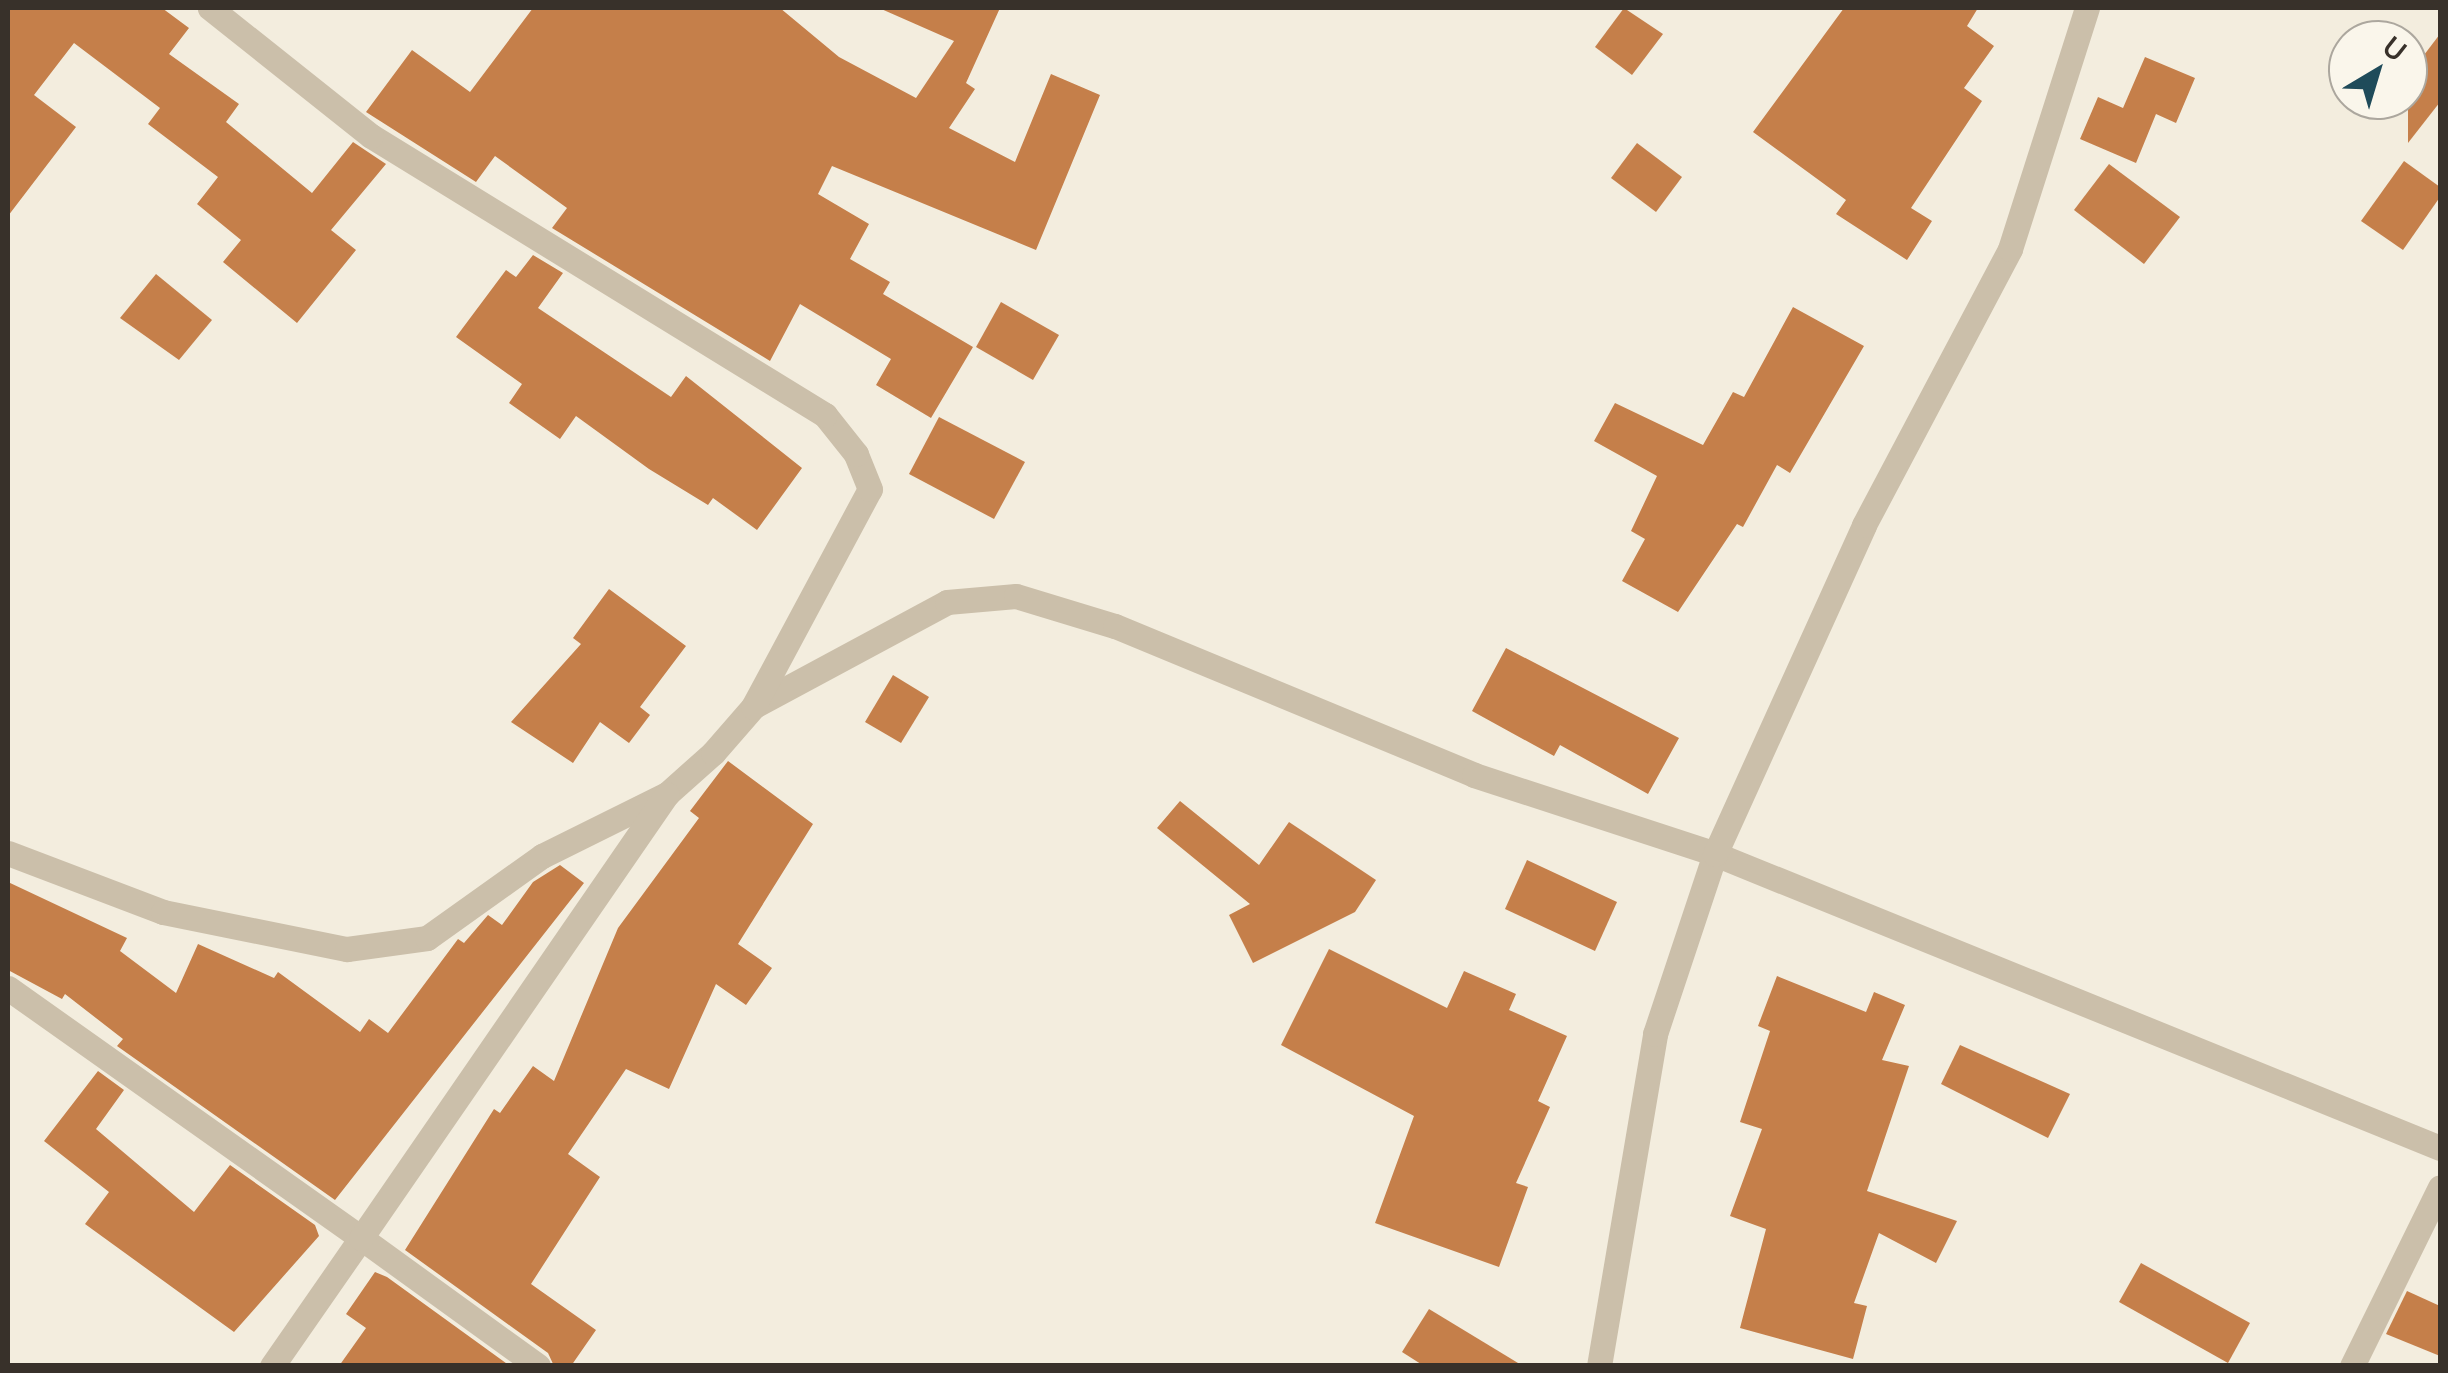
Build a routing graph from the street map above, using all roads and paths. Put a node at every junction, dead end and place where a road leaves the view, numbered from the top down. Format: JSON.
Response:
{"nodes":[{"id":1,"x":210,"y":8,"type":"edge"},
{"id":2,"x":2087,"y":8,"type":"edge"},
{"id":3,"x":753,"y":706,"type":"junction"},
{"id":4,"x":667,"y":794,"type":"junction"},
{"id":5,"x":8,"y":854,"type":"edge"},
{"id":6,"x":1715,"y":854,"type":"junction"},
{"id":7,"x":8,"y":988,"type":"edge"},
{"id":8,"x":2440,"y":1148,"type":"edge"},
{"id":9,"x":2440,"y":1187,"type":"edge"},
{"id":10,"x":361,"y":1238,"type":"junction"},
{"id":11,"x":272,"y":1366,"type":"edge"},
{"id":12,"x":538,"y":1366,"type":"edge"},
{"id":13,"x":1599,"y":1366,"type":"edge"},
{"id":14,"x":2352,"y":1366,"type":"edge"}],
"edges":[{"from":1,"to":3,"type":"street"},
{"from":2,"to":6,"type":"street"},
{"from":3,"to":4,"type":"street"},
{"from":3,"to":6,"type":"street"},
{"from":4,"to":5,"type":"street"},
{"from":4,"to":10,"type":"street"},
{"from":6,"to":8,"type":"street"},
{"from":6,"to":13,"type":"street"},
{"from":7,"to":10,"type":"street"},
{"from":9,"to":14,"type":"street"},
{"from":10,"to":11,"type":"street"},
{"from":10,"to":12,"type":"street"}]}
